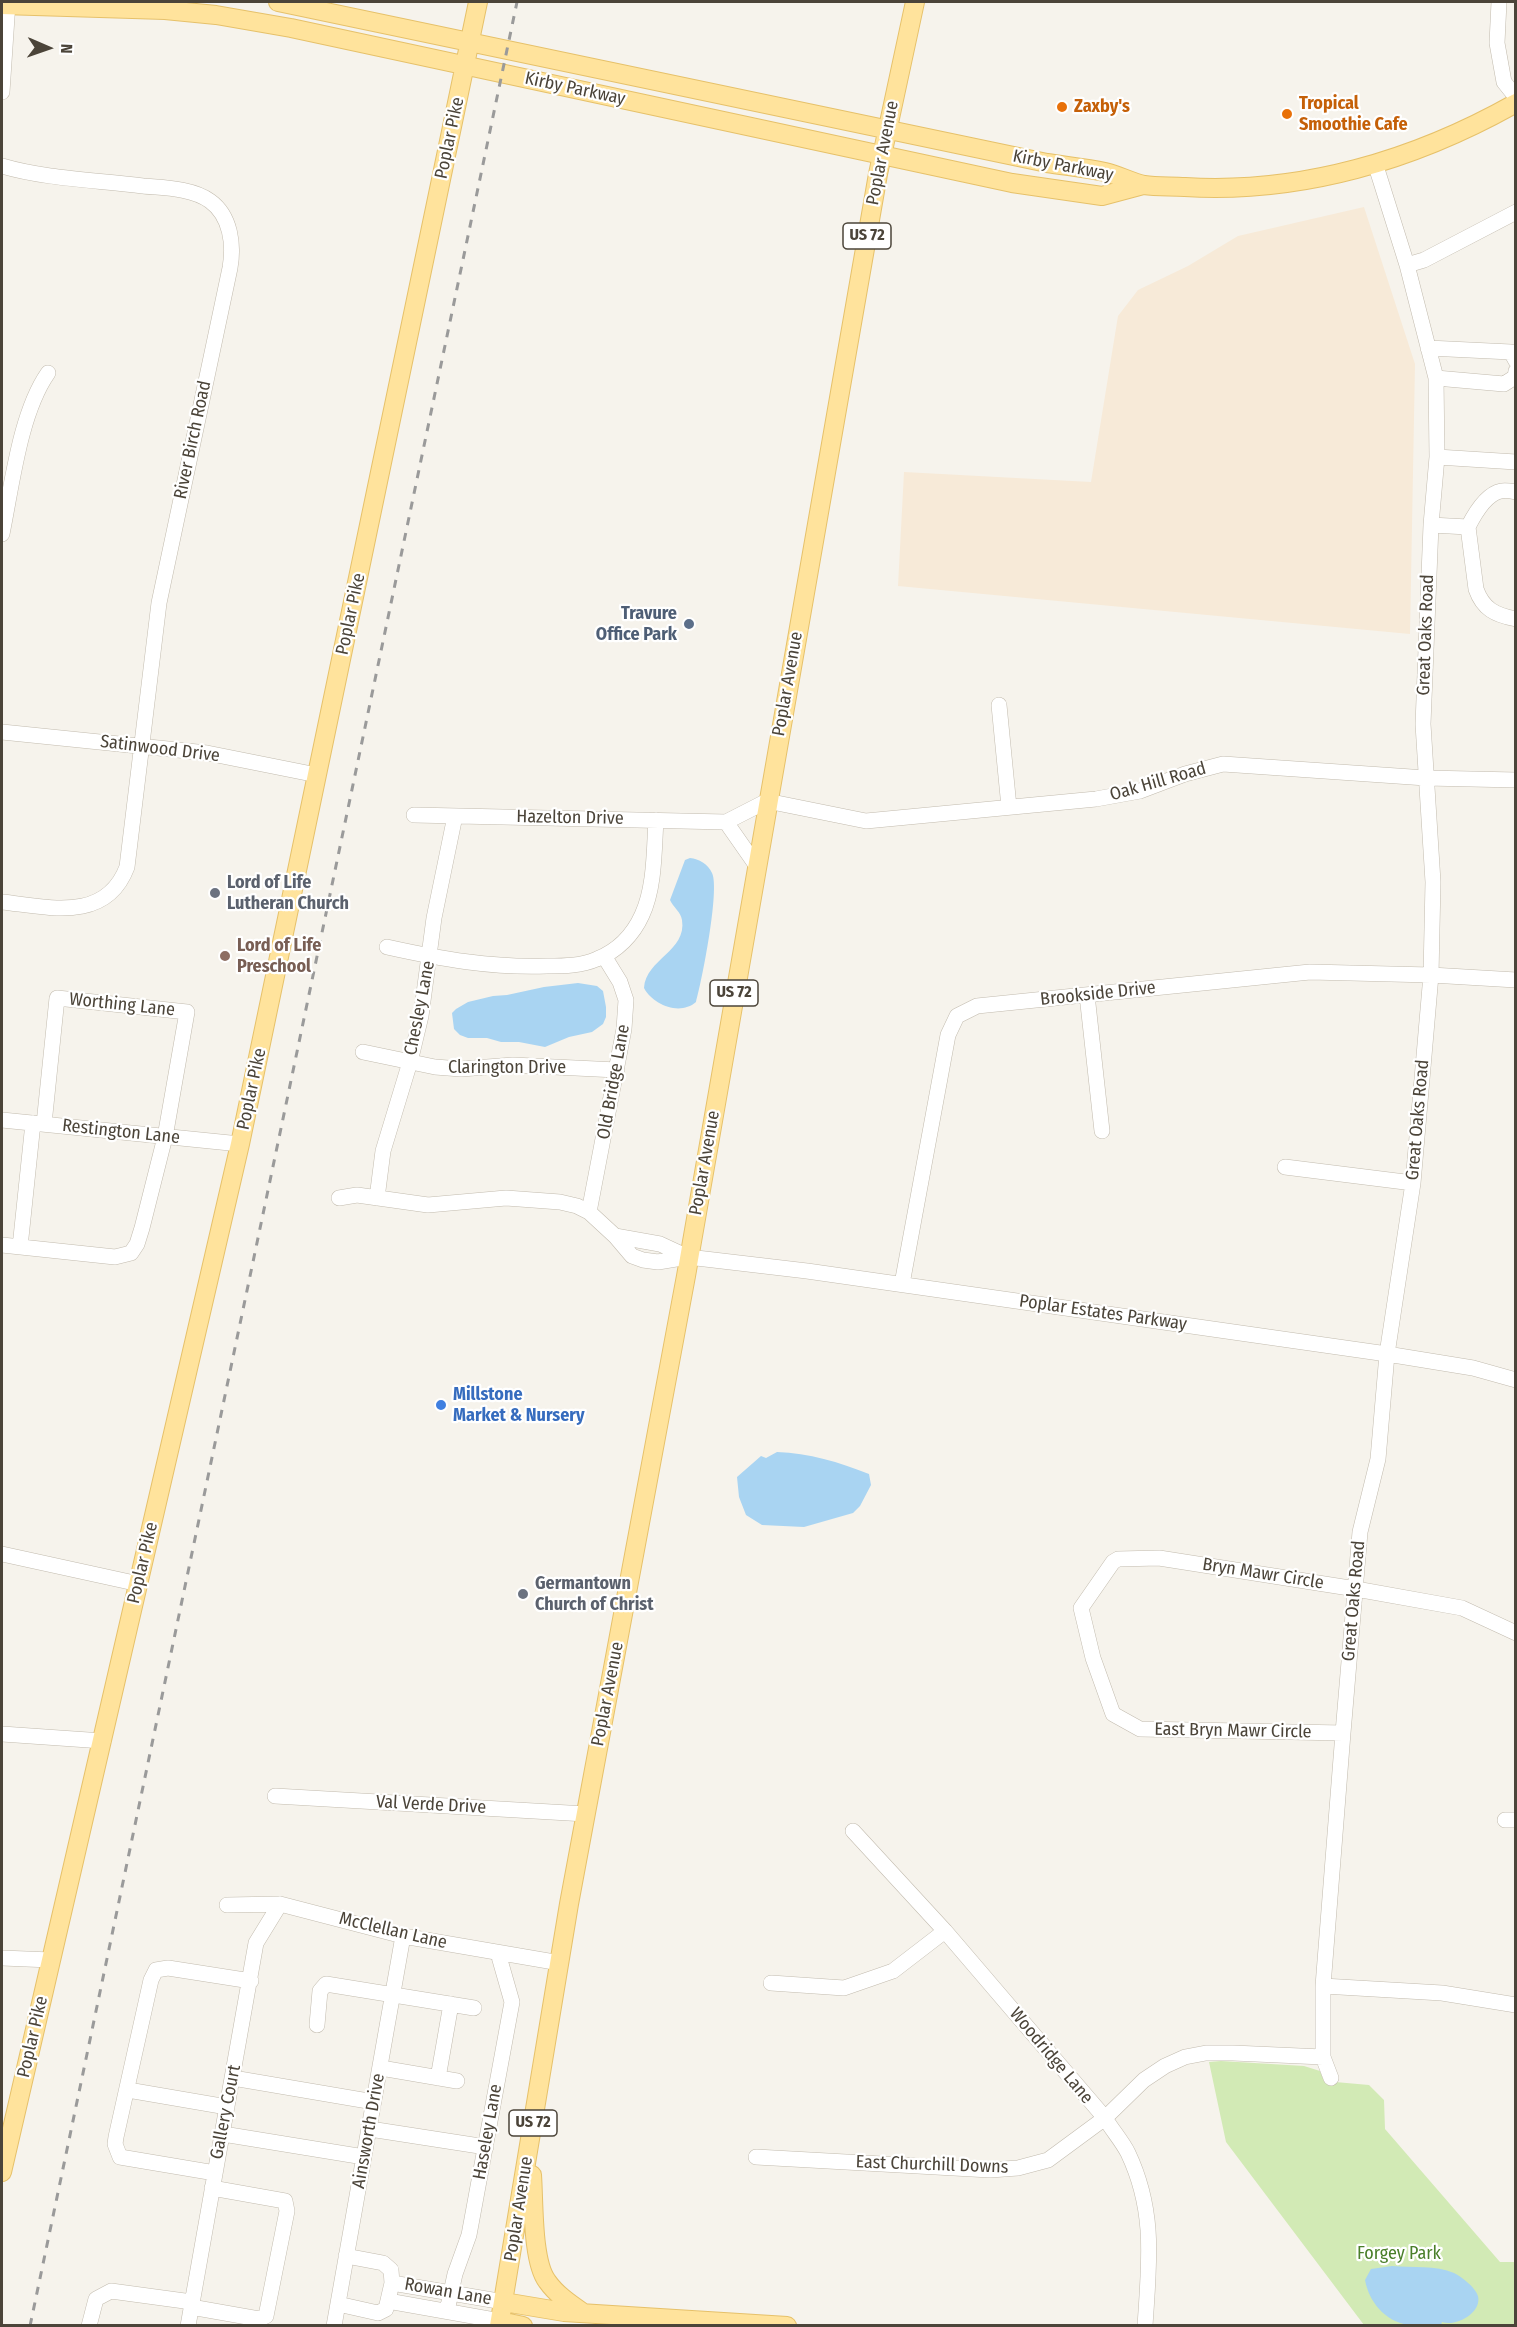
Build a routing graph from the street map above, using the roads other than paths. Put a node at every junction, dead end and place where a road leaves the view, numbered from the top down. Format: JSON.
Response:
{"nodes":[{"id":1,"x":278,"y":2,"type":"edge"},
{"id":2,"x":478,"y":2,"type":"edge"},
{"id":3,"x":915,"y":2,"type":"edge"},
{"id":4,"x":1499,"y":2,"type":"edge"},
{"id":5,"x":6,"y":4,"type":"edge"},
{"id":6,"x":470,"y":43,"type":"junction"},
{"id":7,"x":465,"y":67,"type":"junction"},
{"id":8,"x":2,"y":92,"type":"edge"},
{"id":9,"x":1515,"y":97,"type":"edge"},
{"id":10,"x":1515,"y":103,"type":"edge"},
{"id":11,"x":886,"y":129,"type":"junction"},
{"id":12,"x":881,"y":155,"type":"junction"},
{"id":13,"x":1375,"y":164,"type":"junction"},
{"id":14,"x":2,"y":166,"type":"edge"},
{"id":15,"x":1143,"y":184,"type":"junction"},
{"id":16,"x":1515,"y":212,"type":"edge"},
{"id":17,"x":1407,"y":265,"type":"junction"},
{"id":18,"x":1428,"y":348,"type":"junction"},
{"id":19,"x":1515,"y":361,"type":"edge"},
{"id":20,"x":1515,"y":371,"type":"edge"},
{"id":21,"x":48,"y":373,"type":"dead end"},
{"id":22,"x":1436,"y":378,"type":"junction"},
{"id":23,"x":1437,"y":457,"type":"junction"},
{"id":24,"x":1515,"y":462,"type":"edge"},
{"id":25,"x":1515,"y":492,"type":"edge"},
{"id":26,"x":1431,"y":525,"type":"junction"},
{"id":27,"x":1468,"y":527,"type":"junction"},
{"id":28,"x":2,"y":534,"type":"edge"},
{"id":29,"x":1515,"y":619,"type":"edge"},
{"id":30,"x":999,"y":705,"type":"dead end"},
{"id":31,"x":2,"y":732,"type":"edge"},
{"id":32,"x":141,"y":745,"type":"junction"},
{"id":33,"x":317,"y":775,"type":"junction"},
{"id":34,"x":1426,"y":778,"type":"junction"},
{"id":35,"x":1515,"y":780,"type":"edge"},
{"id":36,"x":767,"y":801,"type":"junction"},
{"id":37,"x":1009,"y":807,"type":"junction"},
{"id":38,"x":414,"y":815,"type":"dead end"},
{"id":39,"x":455,"y":816,"type":"junction"},
{"id":40,"x":656,"y":820,"type":"junction"},
{"id":41,"x":726,"y":822,"type":"junction"},
{"id":42,"x":756,"y":865,"type":"junction"},
{"id":43,"x":2,"y":902,"type":"edge"},
{"id":44,"x":387,"y":947,"type":"dead end"},
{"id":45,"x":604,"y":956,"type":"junction"},
{"id":46,"x":430,"y":957,"type":"junction"},
{"id":47,"x":1431,"y":975,"type":"junction"},
{"id":48,"x":1515,"y":980,"type":"edge"},
{"id":49,"x":1087,"y":996,"type":"junction"},
{"id":50,"x":363,"y":1052,"type":"dead end"},
{"id":51,"x":410,"y":1062,"type":"junction"},
{"id":52,"x":617,"y":1070,"type":"junction"},
{"id":53,"x":2,"y":1120,"type":"edge"},
{"id":54,"x":39,"y":1124,"type":"junction"},
{"id":55,"x":1102,"y":1131,"type":"dead end"},
{"id":56,"x":165,"y":1137,"type":"junction"},
{"id":57,"x":240,"y":1144,"type":"junction"},
{"id":58,"x":1285,"y":1167,"type":"dead end"},
{"id":59,"x":1413,"y":1183,"type":"junction"},
{"id":60,"x":339,"y":1198,"type":"dead end"},
{"id":61,"x":377,"y":1198,"type":"junction"},
{"id":62,"x":589,"y":1212,"type":"junction"},
{"id":63,"x":2,"y":1245,"type":"edge"},
{"id":64,"x":20,"y":1247,"type":"junction"},
{"id":65,"x":688,"y":1257,"type":"junction"},
{"id":66,"x":902,"y":1284,"type":"junction"},
{"id":67,"x":1388,"y":1354,"type":"junction"},
{"id":68,"x":1515,"y":1380,"type":"edge"},
{"id":69,"x":2,"y":1554,"type":"edge"},
{"id":70,"x":1113,"y":1562,"type":"joint"},
{"id":71,"x":139,"y":1584,"type":"junction"},
{"id":72,"x":1356,"y":1588,"type":"junction"},
{"id":73,"x":1515,"y":1633,"type":"edge"},
{"id":74,"x":1343,"y":1733,"type":"junction"},
{"id":75,"x":2,"y":1734,"type":"edge"},
{"id":76,"x":103,"y":1741,"type":"junction"},
{"id":77,"x":275,"y":1796,"type":"dead end"},
{"id":78,"x":586,"y":1814,"type":"junction"},
{"id":79,"x":854,"y":1831,"type":"dead end"},
{"id":80,"x":280,"y":1904,"type":"junction"},
{"id":81,"x":227,"y":1905,"type":"dead end"},
{"id":82,"x":945,"y":1931,"type":"junction"},
{"id":83,"x":403,"y":1936,"type":"junction"},
{"id":84,"x":498,"y":1953,"type":"junction"},
{"id":85,"x":2,"y":1958,"type":"edge"},
{"id":86,"x":51,"y":1960,"type":"junction"},
{"id":87,"x":560,"y":1964,"type":"junction"},
{"id":88,"x":250,"y":1981,"type":"junction"},
{"id":89,"x":771,"y":1983,"type":"dead end"},
{"id":90,"x":1323,"y":1986,"type":"junction"},
{"id":91,"x":394,"y":1994,"type":"junction"},
{"id":92,"x":451,"y":2004,"type":"junction"},
{"id":93,"x":1515,"y":2005,"type":"edge"},
{"id":94,"x":474,"y":2008,"type":"dead end"},
{"id":95,"x":317,"y":2025,"type":"dead end"},
{"id":96,"x":1323,"y":2057,"type":"junction"},
{"id":97,"x":381,"y":2068,"type":"junction"},
{"id":98,"x":233,"y":2078,"type":"junction"},
{"id":99,"x":438,"y":2078,"type":"junction"},
{"id":100,"x":1331,"y":2078,"type":"dead end"},
{"id":101,"x":457,"y":2081,"type":"dead end"},
{"id":102,"x":128,"y":2090,"type":"junction"},
{"id":103,"x":374,"y":2102,"type":"junction"},
{"id":104,"x":227,"y":2107,"type":"junction"},
{"id":105,"x":1105,"y":2118,"type":"junction"},
{"id":106,"x":7,"y":2125,"type":"edge"},
{"id":107,"x":370,"y":2129,"type":"junction"},
{"id":108,"x":223,"y":2134,"type":"junction"},
{"id":109,"x":486,"y":2147,"type":"junction"},
{"id":110,"x":530,"y":2147,"type":"junction"},
{"id":111,"x":364,"y":2157,"type":"junction"},
{"id":112,"x":756,"y":2157,"type":"dead end"},
{"id":113,"x":2,"y":2172,"type":"edge"},
{"id":114,"x":213,"y":2180,"type":"junction"},
{"id":115,"x":346,"y":2256,"type":"junction"},
{"id":116,"x":392,"y":2283,"type":"junction"},
{"id":117,"x":451,"y":2293,"type":"junction"},
{"id":118,"x":388,"y":2301,"type":"junction"},
{"id":119,"x":504,"y":2302,"type":"junction"},
{"id":120,"x":191,"y":2304,"type":"junction"},
{"id":121,"x":338,"y":2304,"type":"junction"},
{"id":122,"x":447,"y":2311,"type":"junction"},
{"id":123,"x":584,"y":2313,"type":"junction"},
{"id":124,"x":500,"y":2323,"type":"edge"},
{"id":125,"x":89,"y":2325,"type":"edge"},
{"id":126,"x":188,"y":2325,"type":"edge"},
{"id":127,"x":334,"y":2325,"type":"edge"},
{"id":128,"x":523,"y":2325,"type":"edge"},
{"id":129,"x":787,"y":2325,"type":"edge"},
{"id":130,"x":1145,"y":2325,"type":"edge"}],
"edges":[{"from":1,"to":6,"type":"main road","name":"Kirby Parkway"},
{"from":2,"to":6,"type":"main road","name":"Poplar Pike"},
{"from":3,"to":11,"type":"main road","name":"Poplar Avenue","number":"US 72"},
{"from":4,"to":9,"type":"street"},
{"from":5,"to":7,"type":"main road","name":"Kirby Parkway"},
{"from":5,"to":8,"type":"street"},
{"from":6,"to":7,"type":"main road","name":"Poplar Pike"},
{"from":6,"to":11,"type":"main road","name":"Kirby Parkway"},
{"from":7,"to":12,"type":"main road","name":"Kirby Parkway"},
{"from":7,"to":33,"type":"main road","name":"Poplar Pike"},
{"from":10,"to":13,"type":"main road","name":"Kirby Parkway"},
{"from":11,"to":12,"type":"main road","name":"Poplar Avenue","number":"US 72"},
{"from":11,"to":15,"type":"main road","name":"Kirby Parkway"},
{"from":12,"to":15,"type":"main road","name":"Kirby Parkway"},
{"from":12,"to":36,"type":"main road","name":"Poplar Avenue","number":"US 72"},
{"from":13,"to":15,"type":"main road","name":"Kirby Parkway"},
{"from":13,"to":17,"type":"street","name":"Great Oaks Road"},
{"from":14,"to":32,"type":"street","name":"River Birch Road"},
{"from":16,"to":17,"type":"street"},
{"from":17,"to":18,"type":"street","name":"Great Oaks Road"},
{"from":18,"to":19,"type":"street"},
{"from":18,"to":22,"type":"street","name":"Great Oaks Road"},
{"from":20,"to":22,"type":"street"},
{"from":21,"to":28,"type":"street"},
{"from":22,"to":23,"type":"street","name":"Great Oaks Road"},
{"from":23,"to":24,"type":"street"},
{"from":23,"to":26,"type":"street","name":"Great Oaks Road"},
{"from":25,"to":27,"type":"street"},
{"from":26,"to":27,"type":"street"},
{"from":26,"to":34,"type":"street","name":"Great Oaks Road"},
{"from":27,"to":29,"type":"street"},
{"from":30,"to":37,"type":"street"},
{"from":31,"to":32,"type":"street","name":"Satinwood Drive"},
{"from":32,"to":33,"type":"street","name":"Satinwood Drive"},
{"from":32,"to":43,"type":"street","name":"River Birch Road"},
{"from":33,"to":57,"type":"main road","name":"Poplar Pike"},
{"from":34,"to":35,"type":"street","name":"Oak Hill Road"},
{"from":34,"to":37,"type":"street","name":"Oak Hill Road"},
{"from":34,"to":47,"type":"street","name":"Great Oaks Road"},
{"from":36,"to":37,"type":"street","name":"Oak Hill Road"},
{"from":36,"to":41,"type":"street","name":"Hazelton Drive"},
{"from":36,"to":42,"type":"main road","name":"Poplar Avenue","number":"US 72"},
{"from":38,"to":39,"type":"street","name":"Hazelton Drive"},
{"from":39,"to":40,"type":"street","name":"Hazelton Drive"},
{"from":39,"to":46,"type":"street","name":"Chesley Lane"},
{"from":40,"to":41,"type":"street","name":"Hazelton Drive"},
{"from":40,"to":45,"type":"street"},
{"from":41,"to":42,"type":"street"},
{"from":42,"to":65,"type":"main road","name":"Poplar Avenue","number":"US 72"},
{"from":44,"to":46,"type":"street"},
{"from":45,"to":46,"type":"street"},
{"from":45,"to":52,"type":"street","name":"Old Bridge Lane"},
{"from":46,"to":51,"type":"street","name":"Chesley Lane"},
{"from":47,"to":48,"type":"street","name":"Brookside Drive"},
{"from":47,"to":49,"type":"street","name":"Brookside Drive"},
{"from":47,"to":59,"type":"street","name":"Great Oaks Road"},
{"from":49,"to":55,"type":"street"},
{"from":49,"to":66,"type":"street","name":"Brookside Drive"},
{"from":50,"to":51,"type":"street","name":"Clarington Drive"},
{"from":51,"to":52,"type":"street","name":"Clarington Drive"},
{"from":51,"to":61,"type":"street","name":"Chesley Lane"},
{"from":52,"to":62,"type":"street","name":"Old Bridge Lane"},
{"from":53,"to":54,"type":"street","name":"Restington Lane"},
{"from":54,"to":56,"type":"street","name":"Restington Lane"},
{"from":54,"to":56,"type":"street","name":"Worthing Lane"},
{"from":54,"to":64,"type":"street"},
{"from":56,"to":57,"type":"street","name":"Restington Lane"},
{"from":56,"to":64,"type":"street"},
{"from":57,"to":71,"type":"main road","name":"Poplar Pike"},
{"from":58,"to":59,"type":"street"},
{"from":59,"to":67,"type":"street","name":"Great Oaks Road"},
{"from":60,"to":61,"type":"street"},
{"from":61,"to":62,"type":"street"},
{"from":62,"to":65,"type":"street","name":"Poplar Estates Parkway"},
{"from":63,"to":64,"type":"street"},
{"from":65,"to":66,"type":"street","name":"Poplar Estates Parkway"},
{"from":65,"to":78,"type":"main road","name":"Poplar Avenue","number":"US 72"},
{"from":66,"to":67,"type":"street","name":"Poplar Estates Parkway"},
{"from":67,"to":68,"type":"street","name":"Poplar Estates Parkway"},
{"from":67,"to":72,"type":"street","name":"Great Oaks Road"},
{"from":69,"to":71,"type":"street"},
{"from":70,"to":72,"type":"street","name":"Bryn Mawr Circle"},
{"from":70,"to":74,"type":"street","name":"East Bryn Mawr Circle"},
{"from":71,"to":76,"type":"main road","name":"Poplar Pike"},
{"from":72,"to":73,"type":"street","name":"Bryn Mawr Circle"},
{"from":72,"to":74,"type":"street","name":"Great Oaks Road"},
{"from":74,"to":90,"type":"street","name":"Great Oaks Road"},
{"from":75,"to":76,"type":"street"},
{"from":76,"to":86,"type":"main road","name":"Poplar Pike"},
{"from":77,"to":78,"type":"street","name":"Val Verde Drive"},
{"from":78,"to":87,"type":"main road","name":"Poplar Avenue","number":"US 72"},
{"from":79,"to":82,"type":"street","name":"Woodridge Lane"},
{"from":80,"to":81,"type":"street","name":"McClellan Lane"},
{"from":80,"to":83,"type":"street","name":"McClellan Lane"},
{"from":80,"to":88,"type":"street","name":"Gallery Court"},
{"from":82,"to":89,"type":"street"},
{"from":82,"to":105,"type":"street","name":"Woodridge Lane"},
{"from":83,"to":84,"type":"street","name":"McClellan Lane"},
{"from":83,"to":91,"type":"street","name":"Ainsworth Drive"},
{"from":84,"to":87,"type":"street","name":"McClellan Lane"},
{"from":84,"to":109,"type":"street","name":"Haseley Lane"},
{"from":85,"to":86,"type":"street"},
{"from":86,"to":106,"type":"main road","name":"Poplar Pike"},
{"from":87,"to":110,"type":"main road","name":"Poplar Avenue","number":"US 72"},
{"from":88,"to":98,"type":"street","name":"Gallery Court"},
{"from":88,"to":102,"type":"street"},
{"from":90,"to":93,"type":"street"},
{"from":90,"to":96,"type":"street","name":"Great Oaks Road"},
{"from":91,"to":92,"type":"street"},
{"from":91,"to":95,"type":"street"},
{"from":91,"to":97,"type":"street","name":"Ainsworth Drive"},
{"from":92,"to":94,"type":"street"},
{"from":92,"to":99,"type":"street"},
{"from":96,"to":100,"type":"street","name":"Great Oaks Road"},
{"from":96,"to":105,"type":"street","name":"East Churchill Downs"},
{"from":97,"to":99,"type":"street"},
{"from":97,"to":103,"type":"street","name":"Ainsworth Drive"},
{"from":98,"to":103,"type":"street"},
{"from":98,"to":104,"type":"street","name":"Gallery Court"},
{"from":99,"to":101,"type":"street"},
{"from":102,"to":104,"type":"street"},
{"from":102,"to":114,"type":"street"},
{"from":103,"to":107,"type":"street","name":"Ainsworth Drive"},
{"from":104,"to":108,"type":"street","name":"Gallery Court"},
{"from":105,"to":112,"type":"street","name":"East Churchill Downs"},
{"from":105,"to":130,"type":"street","name":"Woodridge Lane"},
{"from":106,"to":113,"type":"main road","name":"Poplar Pike"},
{"from":107,"to":109,"type":"street"},
{"from":107,"to":111,"type":"street","name":"Ainsworth Drive"},
{"from":108,"to":111,"type":"street"},
{"from":108,"to":114,"type":"street","name":"Gallery Court"},
{"from":109,"to":117,"type":"street","name":"Haseley Lane"},
{"from":110,"to":119,"type":"main road","name":"Poplar Avenue","number":"US 72"},
{"from":110,"to":123,"type":"main road"},
{"from":111,"to":115,"type":"street","name":"Ainsworth Drive"},
{"from":114,"to":120,"type":"street","name":"Gallery Court"},
{"from":114,"to":120,"type":"street"},
{"from":115,"to":116,"type":"street","name":"Rowan Lane"},
{"from":115,"to":121,"type":"street","name":"Ainsworth Drive"},
{"from":116,"to":117,"type":"street","name":"Rowan Lane"},
{"from":116,"to":118,"type":"street","name":"Rowan Lane"},
{"from":117,"to":119,"type":"street","name":"Rowan Lane"},
{"from":117,"to":122,"type":"street","name":"Haseley Lane"},
{"from":118,"to":121,"type":"street","name":"Rowan Lane"},
{"from":118,"to":122,"type":"street","name":"Rowan Lane"},
{"from":119,"to":123,"type":"main road"},
{"from":119,"to":124,"type":"main road","name":"Poplar Avenue","number":"US 72"},
{"from":120,"to":125,"type":"street"},
{"from":120,"to":126,"type":"street","name":"Gallery Court"},
{"from":121,"to":127,"type":"street","name":"Ainsworth Drive"},
{"from":122,"to":124,"type":"street","name":"Rowan Lane"},
{"from":123,"to":129,"type":"main road"},
{"from":124,"to":128,"type":"main road"}]}
